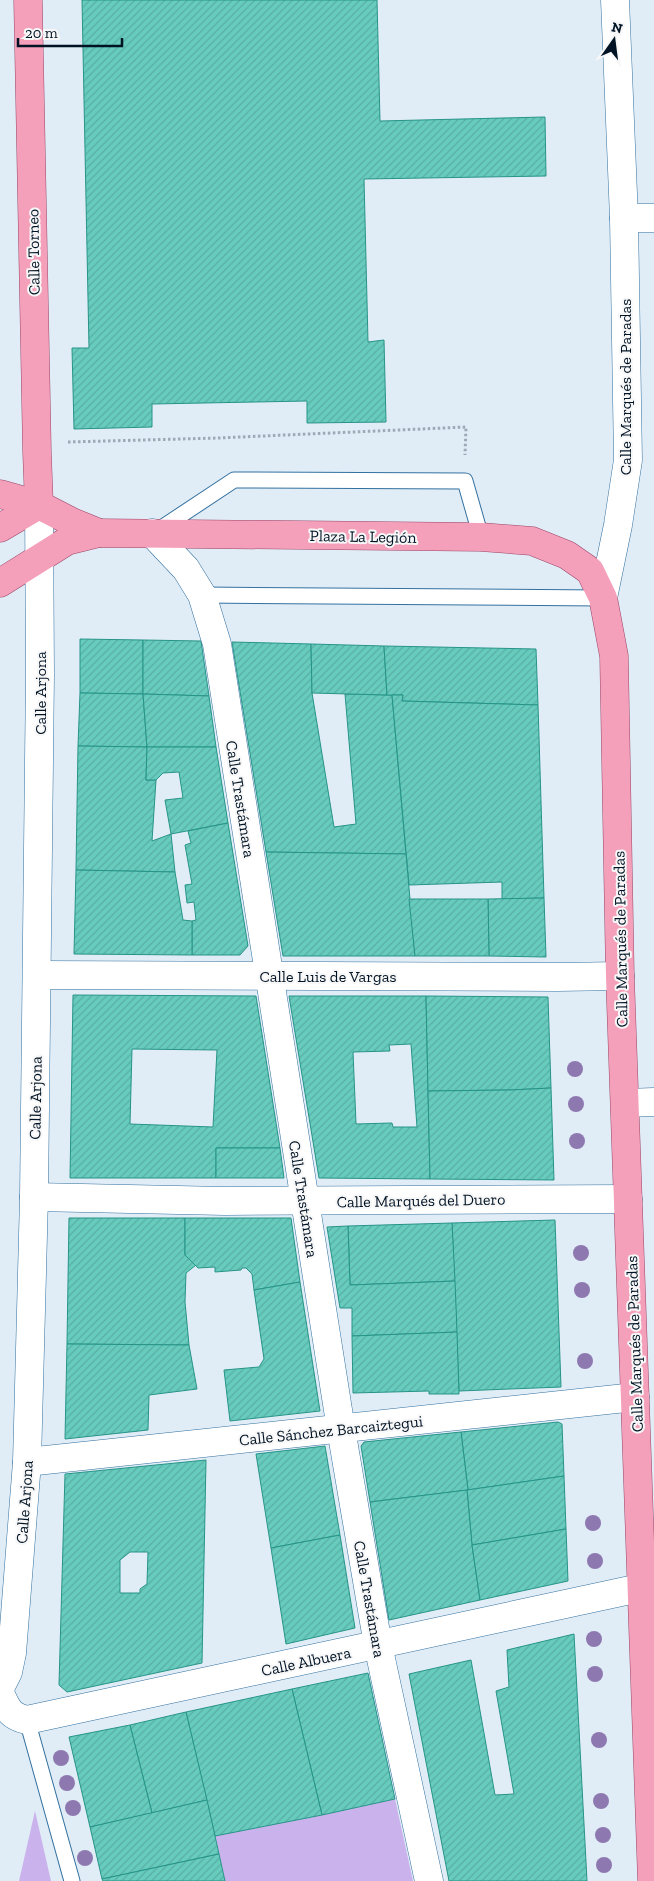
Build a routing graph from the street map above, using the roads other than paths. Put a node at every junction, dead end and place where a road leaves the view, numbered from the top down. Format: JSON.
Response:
{"nodes":[{"id":1,"x":28,"y":0,"type":"edge"},
{"id":2,"x":615,"y":0,"type":"edge"},
{"id":3,"x":624,"y":218,"type":"junction"},
{"id":4,"x":654,"y":218,"type":"edge"},
{"id":5,"x":0,"y":494,"type":"edge"},
{"id":6,"x":40,"y":505,"type":"junction"},
{"id":7,"x":0,"y":528,"type":"edge"},
{"id":8,"x":99,"y":533,"type":"junction"},
{"id":9,"x":152,"y":533,"type":"junction"},
{"id":10,"x":481,"y":536,"type":"junction"},
{"id":11,"x":39,"y":560,"type":"junction"},
{"id":12,"x":0,"y":583,"type":"edge"},
{"id":13,"x":202,"y":596,"type":"junction"},
{"id":14,"x":603,"y":598,"type":"junction"},
{"id":15,"x":37,"y":975,"type":"junction"},
{"id":16,"x":269,"y":976,"type":"junction"},
{"id":17,"x":620,"y":976,"type":"junction"},
{"id":18,"x":654,"y":1102,"type":"edge"},
{"id":19,"x":625,"y":1104,"type":"junction"},
{"id":20,"x":34,"y":1197,"type":"junction"},
{"id":21,"x":628,"y":1199,"type":"junction"},
{"id":22,"x":304,"y":1201,"type":"junction"},
{"id":23,"x":635,"y":1397,"type":"junction"},
{"id":24,"x":341,"y":1429,"type":"junction"},
{"id":25,"x":27,"y":1462,"type":"junction"},
{"id":26,"x":648,"y":1586,"type":"edge"},
{"id":27,"x":378,"y":1645,"type":"junction"},
{"id":28,"x":0,"y":1688,"type":"edge"},
{"id":29,"x":0,"y":1693,"type":"edge"},
{"id":30,"x":27,"y":1720,"type":"junction"},
{"id":31,"x":72,"y":1881,"type":"edge"},
{"id":32,"x":429,"y":1881,"type":"edge"},
{"id":33,"x":652,"y":1881,"type":"edge"}],
"edges":[{"from":1,"to":6,"type":"main road","name":"Calle Torneo"},
{"from":2,"to":3,"type":"street","name":"Calle Marqués de Paradas"},
{"from":3,"to":4,"type":"street"},
{"from":3,"to":14,"type":"street","name":"Calle Marqués de Paradas"},
{"from":5,"to":6,"type":"main road"},
{"from":6,"to":7,"type":"main road"},
{"from":6,"to":8,"type":"main road"},
{"from":6,"to":11,"type":"street","name":"Calle Arjona"},
{"from":8,"to":9,"type":"main road","name":"Plaza La Legión"},
{"from":8,"to":11,"type":"main road"},
{"from":9,"to":10,"type":"main road","name":"Plaza La Legión"},
{"from":9,"to":10,"type":"lane"},
{"from":9,"to":13,"type":"street","name":"Calle Trastámara"},
{"from":10,"to":14,"type":"main road","name":"Plaza La Legión"},
{"from":11,"to":12,"type":"main road"},
{"from":11,"to":15,"type":"street","name":"Calle Arjona"},
{"from":13,"to":14,"type":"lane"},
{"from":13,"to":16,"type":"street","name":"Calle Trastámara"},
{"from":14,"to":17,"type":"main road","name":"Calle Marqués de Paradas"},
{"from":15,"to":16,"type":"street","name":"Calle Luis de Vargas"},
{"from":15,"to":20,"type":"street","name":"Calle Arjona"},
{"from":16,"to":17,"type":"street","name":"Calle Luis de Vargas"},
{"from":16,"to":22,"type":"street","name":"Calle Trastámara"},
{"from":17,"to":19,"type":"main road","name":"Calle Marqués de Paradas"},
{"from":18,"to":19,"type":"street"},
{"from":19,"to":21,"type":"main road","name":"Calle Marqués de Paradas"},
{"from":20,"to":22,"type":"street","name":"Calle Marqués del Duero"},
{"from":20,"to":25,"type":"street","name":"Calle Arjona"},
{"from":21,"to":22,"type":"street","name":"Calle Marqués del Duero"},
{"from":21,"to":23,"type":"main road","name":"Calle Marqués de Paradas"},
{"from":22,"to":24,"type":"street","name":"Calle Trastámara"},
{"from":23,"to":24,"type":"street","name":"Calle Sánchez Barcaiztegui"},
{"from":23,"to":26,"type":"main road","name":"Calle Marqués de Paradas"},
{"from":24,"to":25,"type":"street","name":"Calle Sánchez Barcaiztegui"},
{"from":24,"to":27,"type":"street","name":"Calle Trastámara"},
{"from":25,"to":28,"type":"street","name":"Calle Arjona"},
{"from":26,"to":27,"type":"street","name":"Calle Albuera"},
{"from":26,"to":33,"type":"main road","name":"Calle Marqués de Paradas"},
{"from":27,"to":30,"type":"street","name":"Calle Albuera"},
{"from":27,"to":32,"type":"street","name":"Calle Trastámara"},
{"from":29,"to":30,"type":"street"},
{"from":30,"to":31,"type":"lane"}]}
